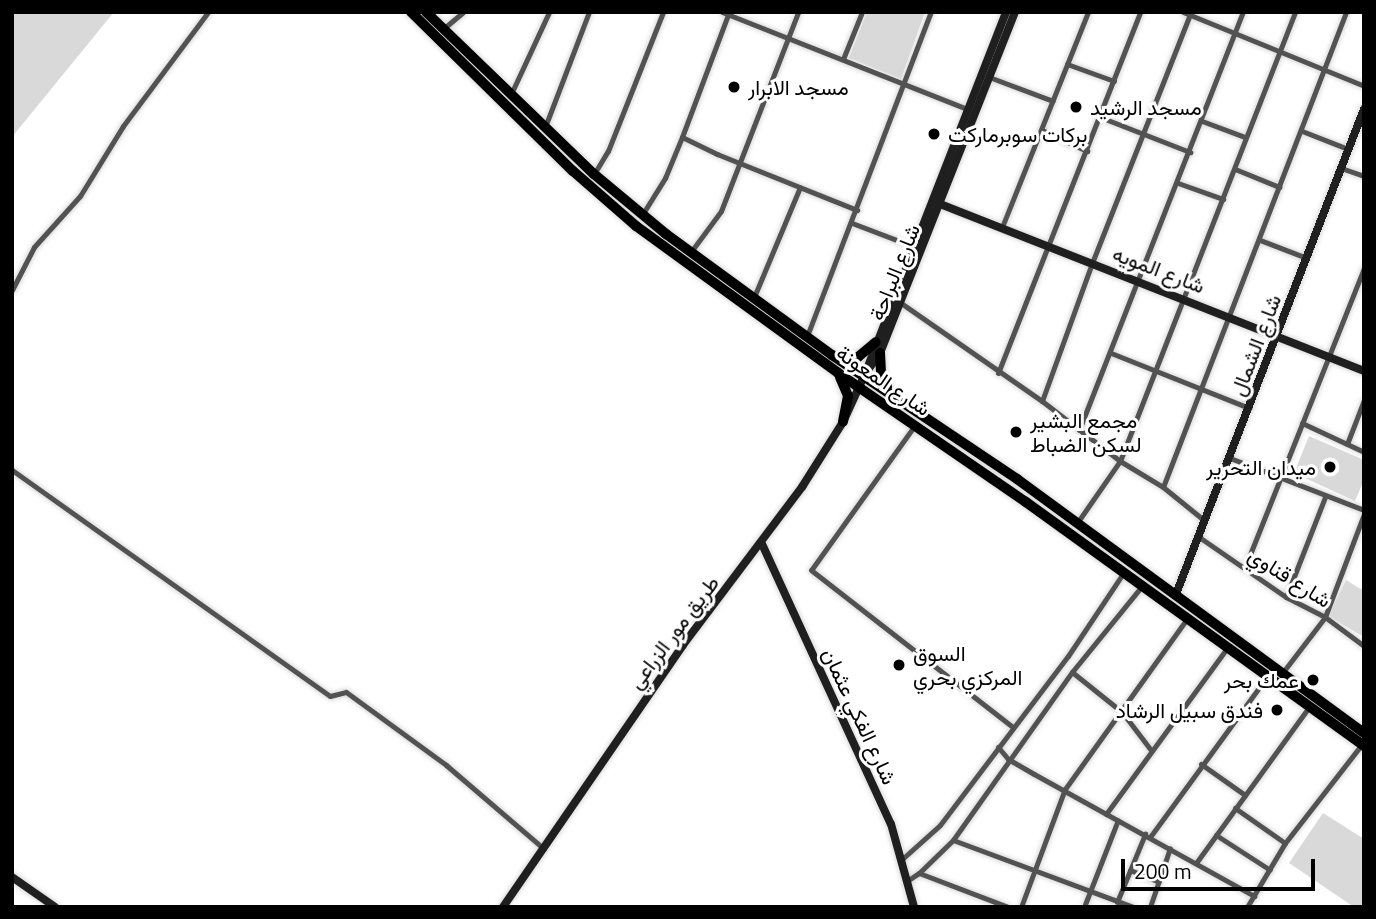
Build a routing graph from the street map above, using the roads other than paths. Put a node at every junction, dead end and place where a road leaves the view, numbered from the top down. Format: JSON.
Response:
{"nodes":[{"id":1,"x":208,"y":12,"type":"edge"},
{"id":2,"x":411,"y":12,"type":"edge"},
{"id":3,"x":426,"y":12,"type":"edge"},
{"id":4,"x":463,"y":12,"type":"edge"},
{"id":5,"x":549,"y":12,"type":"edge"},
{"id":6,"x":589,"y":12,"type":"edge"},
{"id":7,"x":663,"y":12,"type":"edge"},
{"id":8,"x":798,"y":12,"type":"edge"},
{"id":9,"x":862,"y":12,"type":"edge"},
{"id":10,"x":931,"y":12,"type":"edge"},
{"id":11,"x":1006,"y":12,"type":"edge"},
{"id":12,"x":1015,"y":12,"type":"edge"},
{"id":13,"x":1088,"y":12,"type":"edge"},
{"id":14,"x":1140,"y":12,"type":"edge"},
{"id":15,"x":1243,"y":12,"type":"edge"},
{"id":16,"x":1295,"y":12,"type":"edge"},
{"id":17,"x":1346,"y":12,"type":"edge"},
{"id":18,"x":726,"y":13,"type":"edge"},
{"id":19,"x":1188,"y":13,"type":"edge"},
{"id":20,"x":443,"y":29,"type":"junction"},
{"id":21,"x":1236,"y":32,"type":"junction"},
{"id":22,"x":788,"y":38,"type":"junction"},
{"id":23,"x":1279,"y":51,"type":"junction"},
{"id":24,"x":843,"y":59,"type":"junction"},
{"id":25,"x":1068,"y":64,"type":"junction"},
{"id":26,"x":1323,"y":69,"type":"junction"},
{"id":27,"x":989,"y":77,"type":"junction"},
{"id":28,"x":1114,"y":81,"type":"junction"},
{"id":29,"x":903,"y":85,"type":"junction"},
{"id":30,"x":1364,"y":86,"type":"edge"},
{"id":31,"x":511,"y":94,"type":"junction"},
{"id":32,"x":1053,"y":101,"type":"junction"},
{"id":33,"x":1364,"y":109,"type":"edge"},
{"id":34,"x":969,"y":110,"type":"junction"},
{"id":35,"x":1100,"y":117,"type":"junction"},
{"id":36,"x":1202,"y":121,"type":"junction"},
{"id":37,"x":545,"y":127,"type":"junction"},
{"id":38,"x":1042,"y":130,"type":"junction"},
{"id":39,"x":1302,"y":131,"type":"junction"},
{"id":40,"x":1144,"y":135,"type":"junction"},
{"id":41,"x":682,"y":137,"type":"junction"},
{"id":42,"x":1245,"y":137,"type":"junction"},
{"id":43,"x":1348,"y":149,"type":"junction"},
{"id":44,"x":1087,"y":151,"type":"junction"},
{"id":45,"x":1190,"y":152,"type":"junction"},
{"id":46,"x":740,"y":163,"type":"junction"},
{"id":47,"x":1341,"y":168,"type":"junction"},
{"id":48,"x":1235,"y":169,"type":"junction"},
{"id":49,"x":594,"y":174,"type":"junction"},
{"id":50,"x":1364,"y":176,"type":"edge"},
{"id":51,"x":1178,"y":183,"type":"junction"},
{"id":52,"x":800,"y":187,"type":"junction"},
{"id":53,"x":1279,"y":187,"type":"junction"},
{"id":54,"x":1223,"y":199,"type":"junction"},
{"id":55,"x":940,"y":204,"type":"junction"},
{"id":56,"x":857,"y":210,"type":"junction"},
{"id":57,"x":642,"y":216,"type":"junction"},
{"id":58,"x":852,"y":223,"type":"junction"},
{"id":59,"x":1002,"y":227,"type":"junction"},
{"id":60,"x":1259,"y":240,"type":"junction"},
{"id":61,"x":1048,"y":246,"type":"junction"},
{"id":62,"x":915,"y":247,"type":"junction"},
{"id":63,"x":691,"y":253,"type":"junction"},
{"id":64,"x":1307,"y":258,"type":"junction"},
{"id":65,"x":1092,"y":263,"type":"junction"},
{"id":66,"x":1364,"y":268,"type":"edge"},
{"id":67,"x":1139,"y":281,"type":"junction"},
{"id":68,"x":12,"y":290,"type":"edge"},
{"id":69,"x":754,"y":298,"type":"junction"},
{"id":70,"x":1184,"y":298,"type":"junction"},
{"id":71,"x":901,"y":303,"type":"junction"},
{"id":72,"x":1228,"y":315,"type":"junction"},
{"id":73,"x":807,"y":336,"type":"junction"},
{"id":74,"x":1277,"y":336,"type":"junction"},
{"id":75,"x":876,"y":342,"type":"junction"},
{"id":76,"x":1111,"y":353,"type":"junction"},
{"id":77,"x":880,"y":354,"type":"junction"},
{"id":78,"x":832,"y":355,"type":"junction"},
{"id":79,"x":1328,"y":357,"type":"junction"},
{"id":80,"x":1155,"y":370,"type":"junction"},
{"id":81,"x":1364,"y":371,"type":"edge"},
{"id":82,"x":838,"y":373,"type":"junction"},
{"id":83,"x":999,"y":373,"type":"junction"},
{"id":84,"x":865,"y":374,"type":"junction"},
{"id":85,"x":1202,"y":387,"type":"junction"},
{"id":86,"x":859,"y":388,"type":"junction"},
{"id":87,"x":891,"y":393,"type":"junction"},
{"id":88,"x":1364,"y":400,"type":"edge"},
{"id":89,"x":1042,"y":401,"type":"junction"},
{"id":90,"x":1249,"y":408,"type":"junction"},
{"id":91,"x":843,"y":422,"type":"junction"},
{"id":92,"x":1302,"y":423,"type":"junction"},
{"id":93,"x":915,"y":425,"type":"junction"},
{"id":94,"x":1079,"y":430,"type":"junction"},
{"id":95,"x":1347,"y":444,"type":"junction"},
{"id":96,"x":1364,"y":452,"type":"edge"},
{"id":97,"x":1230,"y":458,"type":"junction"},
{"id":98,"x":1120,"y":461,"type":"junction"},
{"id":99,"x":12,"y":470,"type":"edge"},
{"id":100,"x":1282,"y":478,"type":"junction"},
{"id":101,"x":1163,"y":487,"type":"junction"},
{"id":102,"x":1325,"y":496,"type":"junction"},
{"id":103,"x":1364,"y":512,"type":"edge"},
{"id":104,"x":1205,"y":521,"type":"junction"},
{"id":105,"x":1076,"y":524,"type":"junction"},
{"id":106,"x":1199,"y":537,"type":"junction"},
{"id":107,"x":762,"y":544,"type":"junction"},
{"id":108,"x":1096,"y":546,"type":"junction"},
{"id":109,"x":1244,"y":567,"type":"junction"},
{"id":110,"x":1125,"y":572,"type":"junction"},
{"id":111,"x":1142,"y":585,"type":"junction"},
{"id":112,"x":1176,"y":594,"type":"junction"},
{"id":113,"x":1286,"y":597,"type":"junction"},
{"id":114,"x":1188,"y":617,"type":"junction"},
{"id":115,"x":1325,"y":617,"type":"junction"},
{"id":116,"x":1364,"y":646,"type":"edge"},
{"id":117,"x":1228,"y":647,"type":"junction"},
{"id":118,"x":1072,"y":672,"type":"junction"},
{"id":119,"x":1283,"y":673,"type":"junction"},
{"id":120,"x":1268,"y":675,"type":"junction"},
{"id":121,"x":1310,"y":706,"type":"junction"},
{"id":122,"x":1122,"y":712,"type":"junction"},
{"id":123,"x":1013,"y":727,"type":"junction"},
{"id":124,"x":1351,"y":729,"type":"junction"},
{"id":125,"x":1364,"y":733,"type":"edge"},
{"id":126,"x":1363,"y":745,"type":"edge"},
{"id":127,"x":998,"y":747,"type":"junction"},
{"id":128,"x":1151,"y":750,"type":"junction"},
{"id":129,"x":1008,"y":758,"type":"junction"},
{"id":130,"x":1201,"y":764,"type":"junction"},
{"id":131,"x":1065,"y":789,"type":"junction"},
{"id":132,"x":1245,"y":795,"type":"junction"},
{"id":133,"x":1236,"y":808,"type":"junction"},
{"id":134,"x":1107,"y":814,"type":"junction"},
{"id":135,"x":1118,"y":820,"type":"junction"},
{"id":136,"x":1148,"y":835,"type":"junction"},
{"id":137,"x":1216,"y":835,"type":"junction"},
{"id":138,"x":953,"y":840,"type":"junction"},
{"id":139,"x":1285,"y":843,"type":"junction"},
{"id":140,"x":1170,"y":848,"type":"junction"},
{"id":141,"x":544,"y":849,"type":"junction"},
{"id":142,"x":901,"y":860,"type":"junction"},
{"id":143,"x":1196,"y":863,"type":"junction"},
{"id":144,"x":1130,"y":870,"type":"junction"},
{"id":145,"x":1270,"y":870,"type":"junction"},
{"id":146,"x":1034,"y":871,"type":"junction"},
{"id":147,"x":919,"y":873,"type":"junction"},
{"id":148,"x":12,"y":877,"type":"edge"},
{"id":149,"x":907,"y":881,"type":"junction"},
{"id":150,"x":1158,"y":882,"type":"junction"},
{"id":151,"x":1090,"y":891,"type":"junction"},
{"id":152,"x":1254,"y":896,"type":"junction"},
{"id":153,"x":983,"y":897,"type":"junction"},
{"id":154,"x":1117,"y":902,"type":"junction"},
{"id":155,"x":55,"y":907,"type":"edge"},
{"id":156,"x":503,"y":907,"type":"edge"},
{"id":157,"x":914,"y":907,"type":"edge"},
{"id":158,"x":979,"y":907,"type":"edge"},
{"id":159,"x":1008,"y":907,"type":"edge"},
{"id":160,"x":1021,"y":907,"type":"edge"},
{"id":161,"x":1084,"y":907,"type":"edge"},
{"id":162,"x":1133,"y":907,"type":"edge"},
{"id":163,"x":1150,"y":907,"type":"edge"},
{"id":164,"x":1247,"y":907,"type":"edge"}],
"edges":[{"from":1,"to":68,"type":"street"},
{"from":2,"to":82,"type":"highway","name":"شارع المعونة"},
{"from":3,"to":20,"type":"highway","name":"شارع المعونة"},
{"from":4,"to":20,"type":"street"},
{"from":5,"to":31,"type":"street"},
{"from":6,"to":37,"type":"street"},
{"from":7,"to":49,"type":"street"},
{"from":8,"to":22,"type":"street"},
{"from":9,"to":24,"type":"street"},
{"from":10,"to":29,"type":"street"},
{"from":11,"to":34,"type":"street","name":"شارع البراحة"},
{"from":12,"to":27,"type":"street","name":"شارع البراحة"},
{"from":13,"to":25,"type":"street"},
{"from":14,"to":28,"type":"street"},
{"from":15,"to":21,"type":"street"},
{"from":16,"to":23,"type":"street"},
{"from":17,"to":26,"type":"street"},
{"from":18,"to":22,"type":"street"},
{"from":18,"to":41,"type":"street"},
{"from":19,"to":21,"type":"street"},
{"from":19,"to":40,"type":"street"},
{"from":20,"to":31,"type":"highway","name":"شارع المعونة"},
{"from":21,"to":23,"type":"street"},
{"from":21,"to":36,"type":"street"},
{"from":22,"to":24,"type":"street"},
{"from":22,"to":46,"type":"street"},
{"from":23,"to":26,"type":"street"},
{"from":23,"to":42,"type":"street"},
{"from":24,"to":29,"type":"street"},
{"from":25,"to":28,"type":"street"},
{"from":25,"to":32,"type":"street"},
{"from":26,"to":30,"type":"street"},
{"from":26,"to":39,"type":"street"},
{"from":27,"to":32,"type":"street"},
{"from":27,"to":55,"type":"street","name":"شارع البراحة"},
{"from":28,"to":35,"type":"street"},
{"from":29,"to":34,"type":"street"},
{"from":29,"to":56,"type":"street"},
{"from":31,"to":37,"type":"highway","name":"شارع المعونة"},
{"from":32,"to":38,"type":"street"},
{"from":33,"to":43,"type":"street","name":"شارع الشمال"},
{"from":34,"to":62,"type":"street","name":"شارع البراحة"},
{"from":35,"to":40,"type":"street"},
{"from":35,"to":44,"type":"street"},
{"from":36,"to":42,"type":"street"},
{"from":36,"to":45,"type":"street"},
{"from":37,"to":49,"type":"highway","name":"شارع المعونة"},
{"from":38,"to":44,"type":"street"},
{"from":38,"to":59,"type":"street"},
{"from":39,"to":43,"type":"street"},
{"from":39,"to":53,"type":"street"},
{"from":40,"to":45,"type":"street"},
{"from":40,"to":65,"type":"street"},
{"from":41,"to":46,"type":"street"},
{"from":41,"to":57,"type":"street"},
{"from":42,"to":48,"type":"street"},
{"from":43,"to":47,"type":"street","name":"شارع الشمال"},
{"from":44,"to":61,"type":"street"},
{"from":45,"to":51,"type":"street"},
{"from":46,"to":52,"type":"street"},
{"from":46,"to":63,"type":"street"},
{"from":47,"to":50,"type":"street"},
{"from":47,"to":64,"type":"street","name":"شارع الشمال"},
{"from":48,"to":53,"type":"street"},
{"from":48,"to":54,"type":"street"},
{"from":49,"to":57,"type":"highway","name":"شارع المعونة"},
{"from":51,"to":54,"type":"street"},
{"from":51,"to":67,"type":"street"},
{"from":52,"to":56,"type":"street"},
{"from":52,"to":69,"type":"street"},
{"from":53,"to":60,"type":"street"},
{"from":54,"to":70,"type":"street"},
{"from":55,"to":59,"type":"street","name":"شارع المويه"},
{"from":55,"to":71,"type":"street","name":"شارع البراحة"},
{"from":56,"to":58,"type":"street"},
{"from":57,"to":63,"type":"highway","name":"شارع المعونة"},
{"from":58,"to":62,"type":"street"},
{"from":58,"to":73,"type":"street"},
{"from":59,"to":61,"type":"street","name":"شارع المويه"},
{"from":60,"to":64,"type":"street"},
{"from":60,"to":72,"type":"street"},
{"from":61,"to":65,"type":"street","name":"شارع المويه"},
{"from":61,"to":83,"type":"street"},
{"from":62,"to":75,"type":"street","name":"شارع البراحة"},
{"from":63,"to":69,"type":"highway","name":"شارع المعونة"},
{"from":64,"to":74,"type":"street","name":"شارع الشمال"},
{"from":65,"to":67,"type":"street","name":"شارع المويه"},
{"from":65,"to":89,"type":"street"},
{"from":66,"to":79,"type":"street"},
{"from":67,"to":70,"type":"street","name":"شارع المويه"},
{"from":67,"to":76,"type":"street"},
{"from":69,"to":73,"type":"highway","name":"شارع المعونة"},
{"from":70,"to":72,"type":"street","name":"شارع المويه"},
{"from":70,"to":80,"type":"street"},
{"from":71,"to":77,"type":"street","name":"شارع البراحة"},
{"from":71,"to":83,"type":"street"},
{"from":72,"to":74,"type":"street","name":"شارع المويه"},
{"from":72,"to":85,"type":"street"},
{"from":73,"to":78,"type":"highway","name":"شارع المعونة"},
{"from":74,"to":79,"type":"street","name":"شارع المويه"},
{"from":74,"to":90,"type":"street","name":"شارع الشمال"},
{"from":75,"to":78,"type":"highway"},
{"from":75,"to":84,"type":"street","name":"شارع البراحة"},
{"from":76,"to":80,"type":"street"},
{"from":76,"to":94,"type":"street"},
{"from":77,"to":84,"type":"street","name":"شارع البراحة"},
{"from":77,"to":87,"type":"highway"},
{"from":78,"to":84,"type":"highway","name":"شارع المعونة"},
{"from":79,"to":81,"type":"street","name":"شارع المويه"},
{"from":79,"to":92,"type":"street"},
{"from":80,"to":85,"type":"street"},
{"from":80,"to":98,"type":"street"},
{"from":82,"to":86,"type":"highway","name":"شارع المعونة"},
{"from":82,"to":91,"type":"highway"},
{"from":83,"to":89,"type":"street"},
{"from":84,"to":86,"type":"street","name":"طريق مور الزراعي"},
{"from":84,"to":87,"type":"highway","name":"شارع المعونة"},
{"from":85,"to":90,"type":"street"},
{"from":85,"to":101,"type":"street"},
{"from":86,"to":91,"type":"street","name":"طريق مور الزراعي"},
{"from":86,"to":93,"type":"highway","name":"شارع المعونة"},
{"from":87,"to":105,"type":"highway","name":"شارع المعونة"},
{"from":88,"to":95,"type":"street"},
{"from":89,"to":94,"type":"street"},
{"from":90,"to":97,"type":"street","name":"شارع الشمال"},
{"from":91,"to":107,"type":"street","name":"طريق مور الزراعي"},
{"from":92,"to":95,"type":"street"},
{"from":92,"to":100,"type":"street"},
{"from":93,"to":108,"type":"highway","name":"شارع المعونة"},
{"from":93,"to":123,"type":"street"},
{"from":94,"to":98,"type":"street"},
{"from":95,"to":96,"type":"street"},
{"from":97,"to":100,"type":"street"},
{"from":97,"to":104,"type":"street","name":"شارع الشمال"},
{"from":98,"to":101,"type":"street"},
{"from":98,"to":105,"type":"street"},
{"from":99,"to":141,"type":"street"},
{"from":100,"to":102,"type":"street"},
{"from":100,"to":109,"type":"street"},
{"from":101,"to":104,"type":"street"},
{"from":102,"to":103,"type":"street"},
{"from":102,"to":113,"type":"street"},
{"from":103,"to":115,"type":"street"},
{"from":104,"to":106,"type":"street","name":"شارع الشمال"},
{"from":105,"to":108,"type":"highway","name":"شارع المعونة"},
{"from":106,"to":109,"type":"street","name":"شارع قناوي"},
{"from":106,"to":112,"type":"street","name":"شارع الشمال"},
{"from":107,"to":141,"type":"street","name":"طريق مور الزراعي"},
{"from":107,"to":142,"type":"street","name":"شارع الفكي عثمان"},
{"from":108,"to":110,"type":"highway","name":"شارع المعونة"},
{"from":108,"to":112,"type":"highway","name":"شارع المعونة"},
{"from":109,"to":113,"type":"street","name":"شارع قناوي"},
{"from":110,"to":111,"type":"highway","name":"شارع المعونة"},
{"from":110,"to":123,"type":"street"},
{"from":111,"to":114,"type":"highway","name":"شارع المعونة"},
{"from":111,"to":118,"type":"street"},
{"from":112,"to":119,"type":"highway","name":"شارع المعونة"},
{"from":113,"to":115,"type":"street","name":"شارع قناوي"},
{"from":114,"to":117,"type":"highway","name":"شارع المعونة"},
{"from":114,"to":122,"type":"street"},
{"from":115,"to":116,"type":"street","name":"شارع قناوي"},
{"from":115,"to":119,"type":"street"},
{"from":117,"to":120,"type":"highway","name":"شارع المعونة"},
{"from":117,"to":128,"type":"street"},
{"from":118,"to":122,"type":"street"},
{"from":118,"to":129,"type":"street"},
{"from":119,"to":124,"type":"highway","name":"شارع المعونة"},
{"from":120,"to":121,"type":"highway","name":"شارع المعونة"},
{"from":120,"to":130,"type":"street"},
{"from":121,"to":124,"type":"highway","name":"شارع المعونة"},
{"from":121,"to":132,"type":"street"},
{"from":122,"to":128,"type":"street"},
{"from":122,"to":131,"type":"street"},
{"from":123,"to":127,"type":"street"},
{"from":124,"to":125,"type":"highway","name":"شارع المعونة"},
{"from":124,"to":126,"type":"highway","name":"شارع المعونة"},
{"from":126,"to":139,"type":"street"},
{"from":127,"to":129,"type":"street"},
{"from":127,"to":142,"type":"street"},
{"from":128,"to":134,"type":"street"},
{"from":129,"to":131,"type":"street"},
{"from":129,"to":138,"type":"street"},
{"from":130,"to":132,"type":"street"},
{"from":130,"to":136,"type":"street"},
{"from":131,"to":134,"type":"street"},
{"from":131,"to":146,"type":"street"},
{"from":132,"to":133,"type":"street"},
{"from":133,"to":137,"type":"street"},
{"from":133,"to":139,"type":"street"},
{"from":134,"to":135,"type":"street"},
{"from":135,"to":136,"type":"street"},
{"from":135,"to":151,"type":"street"},
{"from":136,"to":140,"type":"street"},
{"from":136,"to":144,"type":"street"},
{"from":137,"to":143,"type":"street"},
{"from":137,"to":145,"type":"street"},
{"from":138,"to":146,"type":"street"},
{"from":138,"to":147,"type":"street"},
{"from":139,"to":145,"type":"street"},
{"from":140,"to":143,"type":"street"},
{"from":140,"to":150,"type":"street"},
{"from":141,"to":156,"type":"street","name":"طريق مور الزراعي"},
{"from":142,"to":149,"type":"street","name":"شارع الفكي عثمان"},
{"from":143,"to":152,"type":"street"},
{"from":144,"to":150,"type":"street"},
{"from":144,"to":154,"type":"street"},
{"from":145,"to":152,"type":"street"},
{"from":146,"to":151,"type":"street"},
{"from":146,"to":160,"type":"street"},
{"from":147,"to":149,"type":"street"},
{"from":147,"to":153,"type":"street"},
{"from":148,"to":155,"type":"street"},
{"from":149,"to":157,"type":"street","name":"شارع الفكي عثمان"},
{"from":150,"to":163,"type":"street"},
{"from":151,"to":154,"type":"street"},
{"from":151,"to":161,"type":"street"},
{"from":152,"to":164,"type":"street"},
{"from":153,"to":158,"type":"street"},
{"from":153,"to":159,"type":"street"},
{"from":154,"to":162,"type":"street"}]}
